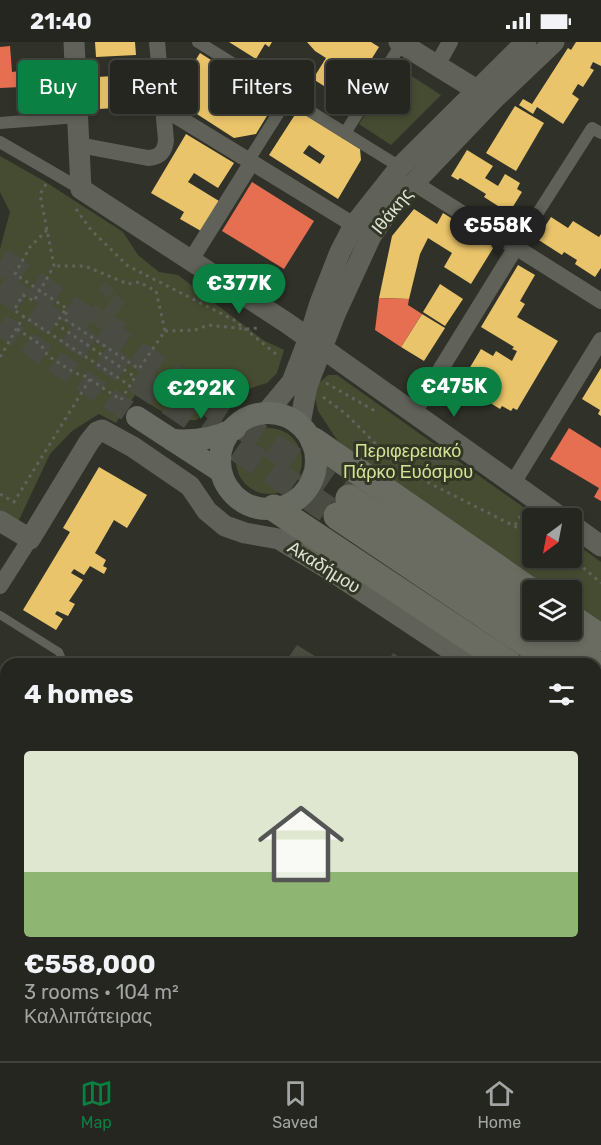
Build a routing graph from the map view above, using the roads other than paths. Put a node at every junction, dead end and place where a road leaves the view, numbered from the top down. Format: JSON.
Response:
{"nodes":[{"id":1,"x":74,"y":42,"type":"edge"},
{"id":2,"x":157,"y":42,"type":"edge"},
{"id":3,"x":198,"y":42,"type":"edge"},
{"id":4,"x":450,"y":42,"type":"edge"},
{"id":5,"x":526,"y":42,"type":"edge"},
{"id":6,"x":554,"y":42,"type":"edge"},
{"id":7,"x":400,"y":43,"type":"edge"},
{"id":8,"x":159,"y":60,"type":"edge"},
{"id":9,"x":227,"y":60,"type":"edge"},
{"id":10,"x":436,"y":65,"type":"junction"},
{"id":11,"x":485,"y":95,"type":"junction"},
{"id":12,"x":164,"y":114,"type":"edge"},
{"id":13,"x":173,"y":114,"type":"edge"},
{"id":14,"x":278,"y":114,"type":"edge"},
{"id":15,"x":314,"y":114,"type":"edge"},
{"id":16,"x":78,"y":117,"type":"junction"},
{"id":17,"x":0,"y":123,"type":"edge"},
{"id":18,"x":596,"y":130,"type":"edge"},
{"id":19,"x":345,"y":133,"type":"junction"},
{"id":20,"x":0,"y":142,"type":"edge"},
{"id":21,"x":79,"y":146,"type":"junction"},
{"id":22,"x":252,"y":162,"type":"junction"},
{"id":23,"x":400,"y":167,"type":"junction"},
{"id":24,"x":414,"y":183,"type":"junction"},
{"id":25,"x":77,"y":198,"type":"junction"},
{"id":26,"x":354,"y":225,"type":"junction"},
{"id":27,"x":516,"y":247,"type":"junction"},
{"id":28,"x":191,"y":260,"type":"junction"},
{"id":29,"x":601,"y":301,"type":"edge"},
{"id":30,"x":601,"y":340,"type":"edge"},
{"id":31,"x":316,"y":343,"type":"junction"},
{"id":32,"x":267,"y":412,"type":"junction"},
{"id":33,"x":413,"y":414,"type":"junction"},
{"id":34,"x":137,"y":417,"type":"tunnel mouth"},
{"id":35,"x":235,"y":429,"type":"junction"},
{"id":36,"x":307,"y":432,"type":"junction"},
{"id":37,"x":172,"y":440,"type":"junction"},
{"id":38,"x":220,"y":471,"type":"junction"},
{"id":39,"x":513,"y":483,"type":"junction"},
{"id":40,"x":274,"y":508,"type":"junction"},
{"id":41,"x":548,"y":508,"type":"edge"},
{"id":42,"x":0,"y":521,"type":"edge"},
{"id":43,"x":582,"y":532,"type":"edge"},
{"id":44,"x":30,"y":539,"type":"junction"},
{"id":45,"x":601,"y":546,"type":"edge"},
{"id":46,"x":522,"y":585,"type":"edge"},
{"id":47,"x":0,"y":586,"type":"edge"},
{"id":48,"x":0,"y":615,"type":"edge"},
{"id":49,"x":522,"y":616,"type":"edge"},
{"id":50,"x":582,"y":625,"type":"edge"},
{"id":51,"x":522,"y":638,"type":"edge"},
{"id":52,"x":601,"y":638,"type":"edge"},
{"id":53,"x":524,"y":640,"type":"edge"},
{"id":54,"x":559,"y":640,"type":"edge"},
{"id":55,"x":62,"y":658,"type":"edge"},
{"id":56,"x":463,"y":658,"type":"edge"},
{"id":57,"x":500,"y":658,"type":"edge"},
{"id":58,"x":549,"y":658,"type":"edge"},
{"id":59,"x":585,"y":658,"type":"edge"}],
"edges":[{"from":1,"to":16,"type":"street"},
{"from":2,"to":8,"type":"street"},
{"from":3,"to":9,"type":"street"},
{"from":4,"to":10,"type":"street"},
{"from":5,"to":11,"type":"street","name":"Ιθάκης"},
{"from":6,"to":11,"type":"street","name":"Ιθάκης"},
{"from":7,"to":10,"type":"street"},
{"from":7,"to":19,"type":"street"},
{"from":10,"to":11,"type":"street"},
{"from":11,"to":23,"type":"street","name":"Ιθάκης"},
{"from":11,"to":24,"type":"street","name":"Ιθάκης"},
{"from":12,"to":21,"type":"street"},
{"from":13,"to":22,"type":"street"},
{"from":14,"to":22,"type":"street"},
{"from":15,"to":19,"type":"street"},
{"from":16,"to":17,"type":"street"},
{"from":16,"to":21,"type":"street"},
{"from":18,"to":27,"type":"street"},
{"from":19,"to":23,"type":"street"},
{"from":20,"to":25,"type":"street"},
{"from":21,"to":25,"type":"street"},
{"from":22,"to":26,"type":"street"},
{"from":22,"to":28,"type":"street"},
{"from":23,"to":26,"type":"street","name":"Ιθάκης"},
{"from":24,"to":27,"type":"street"},
{"from":24,"to":31,"type":"street","name":"Ιθάκης"},
{"from":25,"to":28,"type":"street"},
{"from":26,"to":31,"type":"street","name":"Ιθάκης"},
{"from":27,"to":29,"type":"street"},
{"from":27,"to":33,"type":"street"},
{"from":28,"to":31,"type":"street"},
{"from":30,"to":39,"type":"street"},
{"from":31,"to":32,"type":"street","name":"Ιθάκης"},
{"from":31,"to":33,"type":"street"},
{"from":31,"to":36,"type":"street","name":"Ιθάκης"},
{"from":32,"to":35,"type":"main road","name":"Ιθάκης"},
{"from":32,"to":36,"type":"main road"},
{"from":33,"to":39,"type":"street"},
{"from":34,"to":37,"type":"main road"},
{"from":35,"to":37,"type":"main road","name":"Ιθάκης"},
{"from":35,"to":38,"type":"main road"},
{"from":36,"to":40,"type":"main road","name":"Ιθάκης"},
{"from":36,"to":46,"type":"highway"},
{"from":37,"to":38,"type":"main road"},
{"from":38,"to":40,"type":"main road"},
{"from":39,"to":41,"type":"street"},
{"from":40,"to":57,"type":"highway"},
{"from":42,"to":44,"type":"street"},
{"from":43,"to":45,"type":"street"},
{"from":44,"to":47,"type":"street"},
{"from":44,"to":56,"type":"street","name":"Ακαδήμου"},
{"from":48,"to":55,"type":"lane"},
{"from":49,"to":51,"type":"highway"},
{"from":50,"to":52,"type":"highway"},
{"from":53,"to":58,"type":"highway"},
{"from":54,"to":59,"type":"highway"}]}
